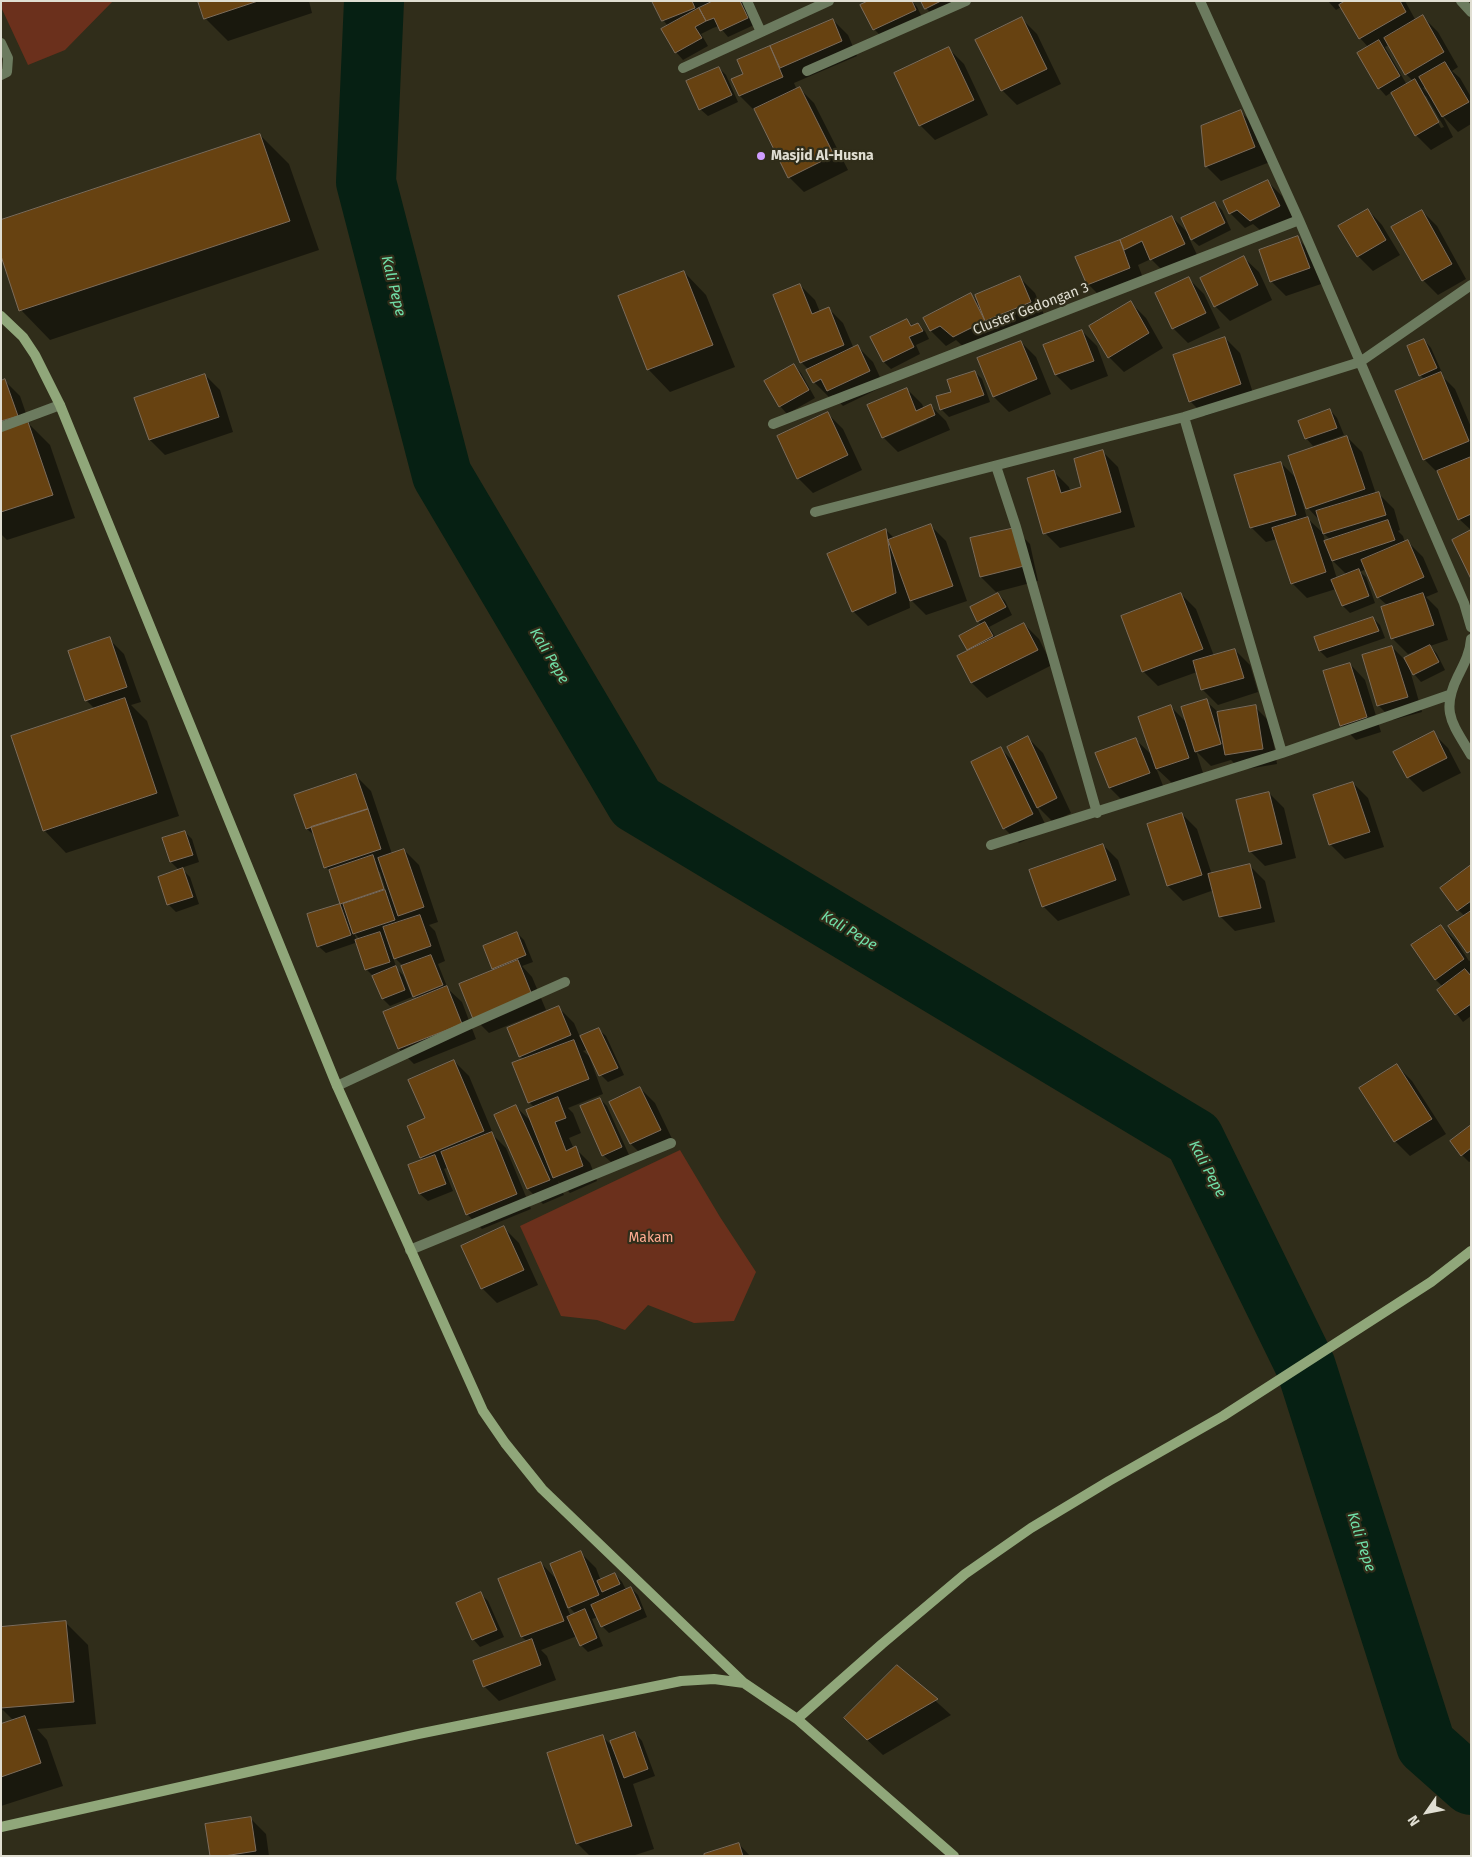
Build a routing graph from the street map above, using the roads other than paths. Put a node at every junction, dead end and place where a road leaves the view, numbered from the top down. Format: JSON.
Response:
{"nodes":[{"id":1,"x":747,"y":1,"type":"edge"},
{"id":2,"x":829,"y":1,"type":"edge"},
{"id":3,"x":966,"y":1,"type":"edge"},
{"id":4,"x":1200,"y":1,"type":"edge"},
{"id":5,"x":1460,"y":1,"type":"edge"},
{"id":6,"x":1471,"y":12,"type":"edge"},
{"id":7,"x":762,"y":32,"type":"junction"},
{"id":8,"x":1,"y":42,"type":"edge"},
{"id":9,"x":683,"y":68,"type":"dead end"},
{"id":10,"x":807,"y":71,"type":"dead end"},
{"id":11,"x":1,"y":76,"type":"edge"},
{"id":12,"x":1299,"y":220,"type":"junction"},
{"id":13,"x":1471,"y":285,"type":"edge"},
{"id":14,"x":1,"y":316,"type":"edge"},
{"id":15,"x":1360,"y":362,"type":"junction"},
{"id":16,"x":60,"y":405,"type":"junction"},
{"id":17,"x":1184,"y":417,"type":"junction"},
{"id":18,"x":772,"y":424,"type":"dead end"},
{"id":19,"x":1,"y":427,"type":"edge"},
{"id":20,"x":996,"y":466,"type":"junction"},
{"id":21,"x":815,"y":512,"type":"dead end"},
{"id":22,"x":1471,"y":627,"type":"edge"},
{"id":23,"x":1471,"y":639,"type":"edge"},
{"id":24,"x":1470,"y":647,"type":"edge"},
{"id":25,"x":1449,"y":696,"type":"junction"},
{"id":26,"x":1282,"y":753,"type":"junction"},
{"id":27,"x":1471,"y":755,"type":"edge"},
{"id":28,"x":1097,"y":813,"type":"junction"},
{"id":29,"x":991,"y":845,"type":"dead end"},
{"id":30,"x":565,"y":982,"type":"dead end"},
{"id":31,"x":338,"y":1086,"type":"junction"},
{"id":32,"x":671,"y":1143,"type":"dead end"},
{"id":33,"x":410,"y":1250,"type":"junction"},
{"id":34,"x":1471,"y":1252,"type":"edge"},
{"id":35,"x":744,"y":1683,"type":"junction"},
{"id":36,"x":797,"y":1719,"type":"junction"},
{"id":37,"x":1,"y":1827,"type":"edge"},
{"id":38,"x":954,"y":1856,"type":"edge"}],
"edges":[{"from":1,"to":7,"type":"street"},
{"from":2,"to":7,"type":"street"},
{"from":3,"to":10,"type":"street"},
{"from":4,"to":12,"type":"street"},
{"from":5,"to":6,"type":"street"},
{"from":7,"to":9,"type":"street"},
{"from":8,"to":11,"type":"street"},
{"from":12,"to":15,"type":"street"},
{"from":12,"to":18,"type":"street","name":"Cluster Gedongan 3"},
{"from":13,"to":15,"type":"street"},
{"from":14,"to":16,"type":"street"},
{"from":15,"to":17,"type":"street"},
{"from":15,"to":22,"type":"street"},
{"from":16,"to":19,"type":"street"},
{"from":16,"to":31,"type":"street"},
{"from":17,"to":20,"type":"street"},
{"from":17,"to":26,"type":"street"},
{"from":20,"to":21,"type":"street"},
{"from":20,"to":28,"type":"street"},
{"from":23,"to":24,"type":"street"},
{"from":24,"to":25,"type":"street"},
{"from":25,"to":26,"type":"street"},
{"from":25,"to":27,"type":"street"},
{"from":26,"to":28,"type":"street"},
{"from":28,"to":29,"type":"street"},
{"from":30,"to":31,"type":"street"},
{"from":31,"to":33,"type":"street"},
{"from":32,"to":33,"type":"street"},
{"from":33,"to":35,"type":"street"},
{"from":34,"to":36,"type":"street"},
{"from":35,"to":36,"type":"street"},
{"from":35,"to":37,"type":"street"},
{"from":36,"to":38,"type":"street"}]}
